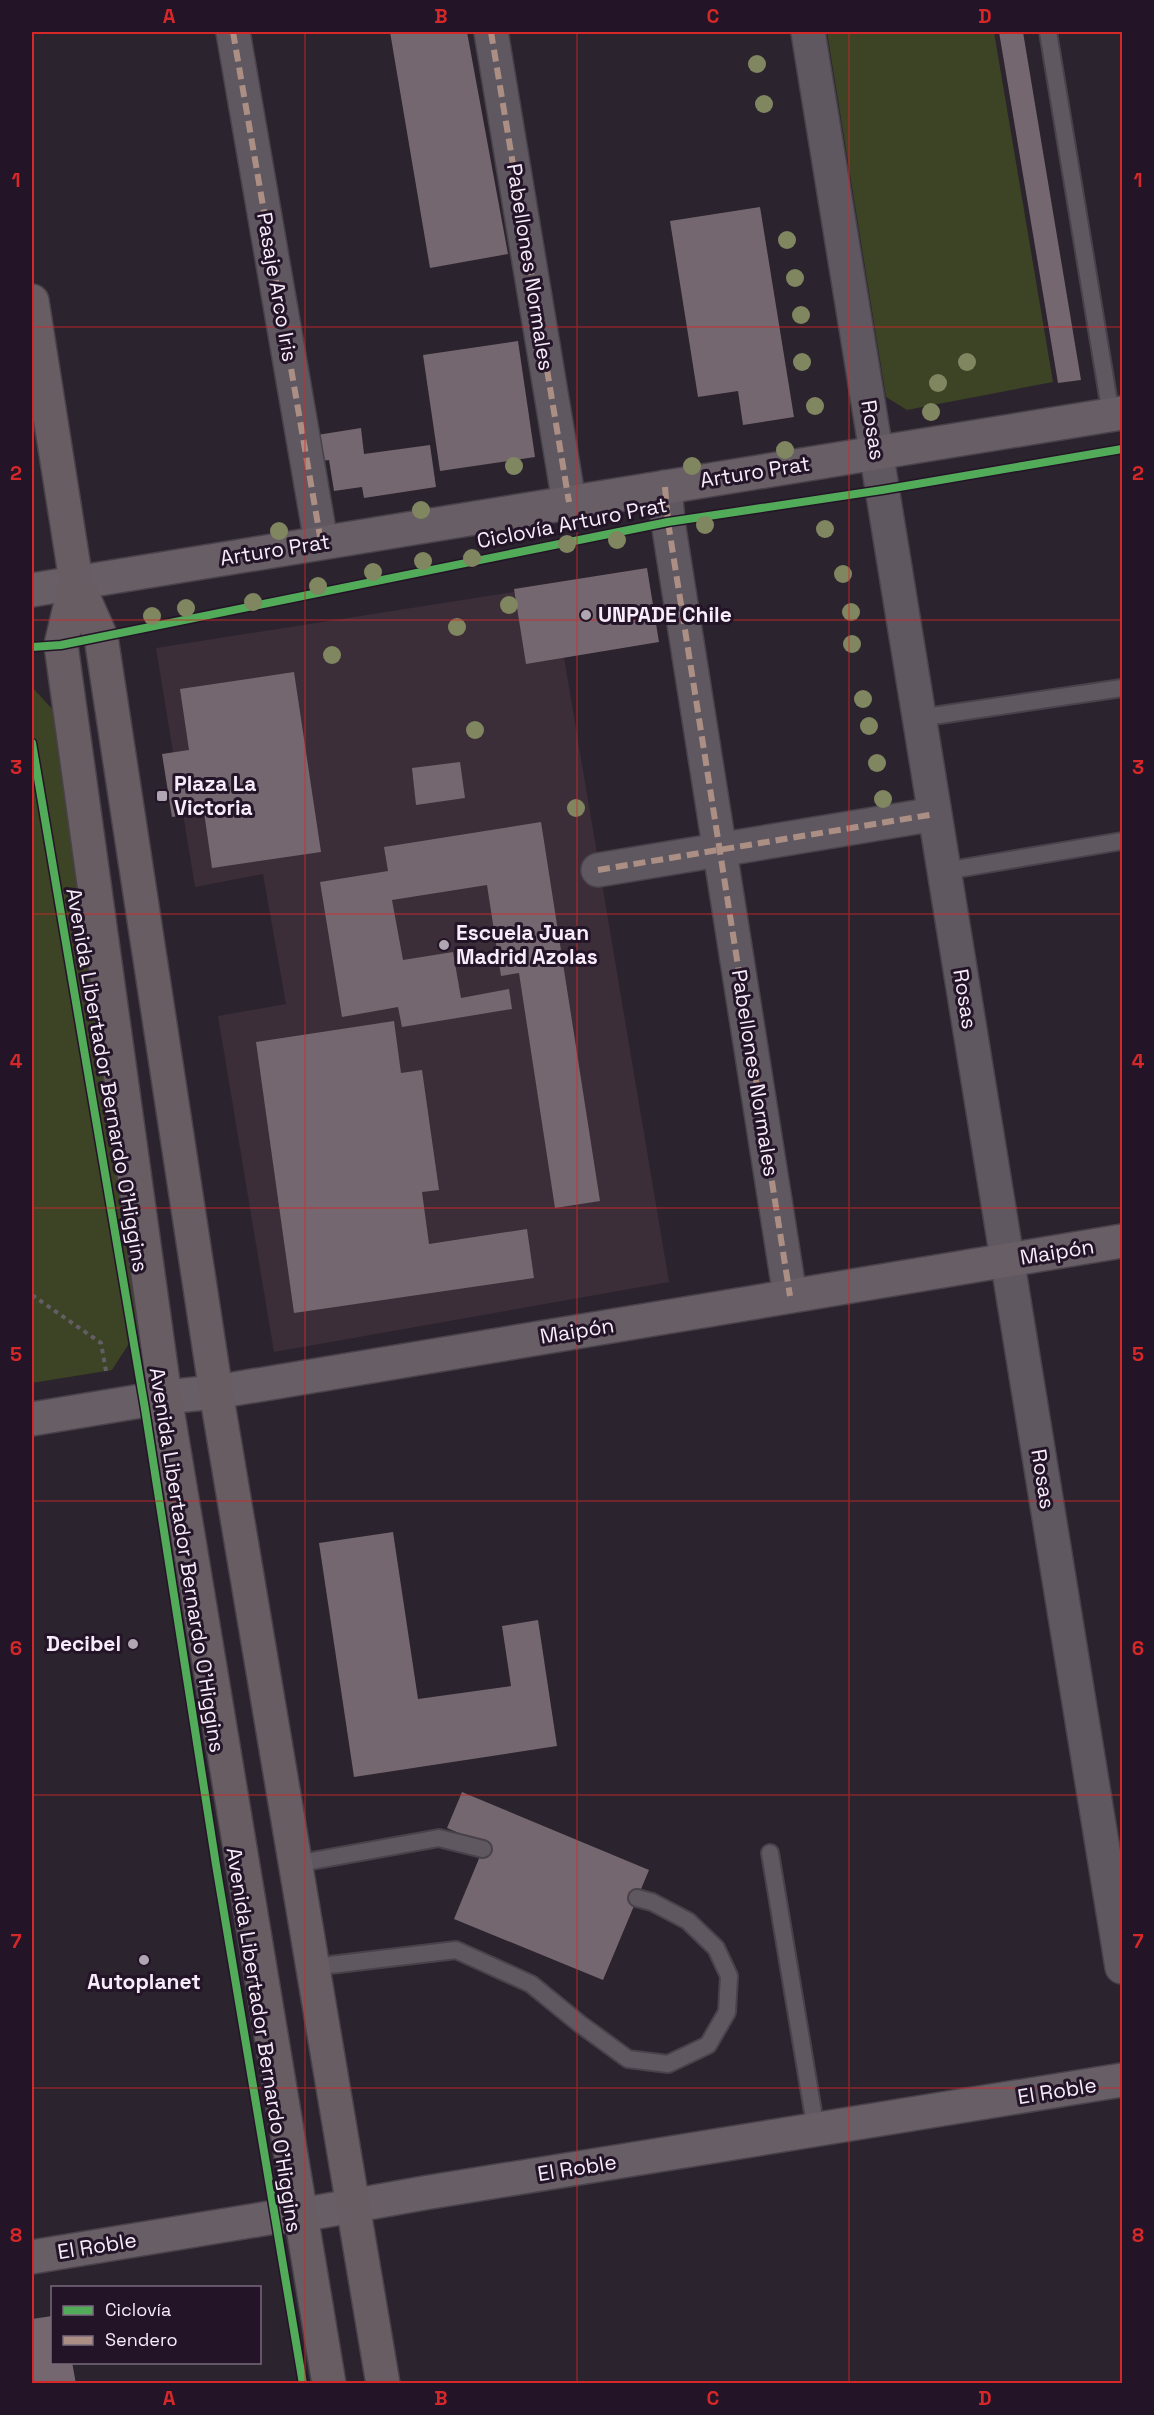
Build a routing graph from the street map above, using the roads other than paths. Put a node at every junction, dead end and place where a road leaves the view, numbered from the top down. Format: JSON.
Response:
{"nodes":[{"id":1,"x":233,"y":32,"type":"edge"},
{"id":2,"x":491,"y":32,"type":"edge"},
{"id":3,"x":808,"y":32,"type":"edge"},
{"id":4,"x":1048,"y":32,"type":"edge"},
{"id":5,"x":32,"y":301,"type":"edge"},
{"id":6,"x":1117,"y":414,"type":"edge"},
{"id":7,"x":876,"y":453,"type":"junction"},
{"id":8,"x":665,"y":487,"type":"junction"},
{"id":9,"x":569,"y":502,"type":"junction"},
{"id":10,"x":321,"y":542,"type":"junction"},
{"id":11,"x":76,"y":581,"type":"junction"},
{"id":12,"x":32,"y":590,"type":"edge"},
{"id":13,"x":1122,"y":688,"type":"edge"},
{"id":14,"x":919,"y":718,"type":"junction"},
{"id":15,"x":935,"y":814,"type":"junction"},
{"id":16,"x":1122,"y":841,"type":"edge"},
{"id":17,"x":720,"y":850,"type":"junction"},
{"id":18,"x":598,"y":870,"type":"dead end"},
{"id":19,"x":945,"y":871,"type":"junction"},
{"id":20,"x":1122,"y":1241,"type":"edge"},
{"id":21,"x":1008,"y":1260,"type":"junction"},
{"id":22,"x":790,"y":1296,"type":"junction"},
{"id":23,"x":216,"y":1392,"type":"junction"},
{"id":24,"x":165,"y":1397,"type":"junction"},
{"id":25,"x":32,"y":1419,"type":"edge"},
{"id":26,"x":483,"y":1849,"type":"dead end"},
{"id":27,"x":770,"y":1853,"type":"dead end"},
{"id":28,"x":295,"y":1864,"type":"junction"},
{"id":29,"x":637,"y":1898,"type":"dead end"},
{"id":30,"x":1122,"y":1966,"type":"edge"},
{"id":31,"x":313,"y":1967,"type":"junction"},
{"id":32,"x":1122,"y":2080,"type":"edge"},
{"id":33,"x":816,"y":2130,"type":"junction"},
{"id":34,"x":352,"y":2205,"type":"junction"},
{"id":35,"x":301,"y":2215,"type":"junction"},
{"id":36,"x":32,"y":2257,"type":"edge"},
{"id":37,"x":329,"y":2384,"type":"edge"},
{"id":38,"x":383,"y":2384,"type":"edge"}],
"edges":[{"from":1,"to":10,"type":"street","name":"Pasaje Arco Iris"},
{"from":2,"to":9,"type":"street","name":"Pabellones Normales"},
{"from":3,"to":7,"type":"street","name":"Rosas"},
{"from":4,"to":6,"type":"lane"},
{"from":5,"to":11,"type":"main road","name":"Avenida Libertador Bernardo O'Higgins"},
{"from":6,"to":7,"type":"street","name":"Arturo Prat"},
{"from":7,"to":8,"type":"street","name":"Arturo Prat"},
{"from":7,"to":14,"type":"street","name":"Rosas"},
{"from":8,"to":9,"type":"street","name":"Arturo Prat"},
{"from":8,"to":17,"type":"street","name":"Pabellones Normales"},
{"from":9,"to":10,"type":"street","name":"Arturo Prat"},
{"from":10,"to":11,"type":"street","name":"Arturo Prat"},
{"from":11,"to":12,"type":"street","name":"Arturo Prat"},
{"from":11,"to":23,"type":"main road","name":"Avenida Libertador Bernardo O'Higgins"},
{"from":11,"to":24,"type":"main road","name":"Avenida Libertador Bernardo O'Higgins"},
{"from":13,"to":14,"type":"lane"},
{"from":14,"to":15,"type":"street","name":"Rosas"},
{"from":15,"to":17,"type":"street"},
{"from":15,"to":19,"type":"street","name":"Rosas"},
{"from":16,"to":19,"type":"lane"},
{"from":17,"to":18,"type":"street"},
{"from":17,"to":22,"type":"street","name":"Pabellones Normales"},
{"from":19,"to":21,"type":"street","name":"Rosas"},
{"from":20,"to":21,"type":"street","name":"Maipón"},
{"from":21,"to":22,"type":"street","name":"Maipón"},
{"from":21,"to":30,"type":"street","name":"Rosas"},
{"from":22,"to":23,"type":"street","name":"Maipón"},
{"from":23,"to":24,"type":"street","name":"Maipón"},
{"from":23,"to":28,"type":"main road","name":"Avenida Libertador Bernardo O'Higgins"},
{"from":24,"to":25,"type":"street","name":"Maipón"},
{"from":24,"to":35,"type":"main road","name":"Avenida Libertador Bernardo O'Higgins"},
{"from":26,"to":28,"type":"lane"},
{"from":27,"to":33,"type":"lane"},
{"from":28,"to":31,"type":"main road","name":"Avenida Libertador Bernardo O'Higgins"},
{"from":29,"to":31,"type":"lane"},
{"from":31,"to":34,"type":"main road","name":"Avenida Libertador Bernardo O'Higgins"},
{"from":32,"to":33,"type":"street","name":"El Roble"},
{"from":33,"to":34,"type":"street","name":"El Roble"},
{"from":34,"to":35,"type":"street","name":"El Roble"},
{"from":34,"to":38,"type":"main road","name":"Avenida Libertador Bernardo O'Higgins"},
{"from":35,"to":36,"type":"street","name":"El Roble"},
{"from":35,"to":37,"type":"main road","name":"Avenida Libertador Bernardo O'Higgins"}]}
